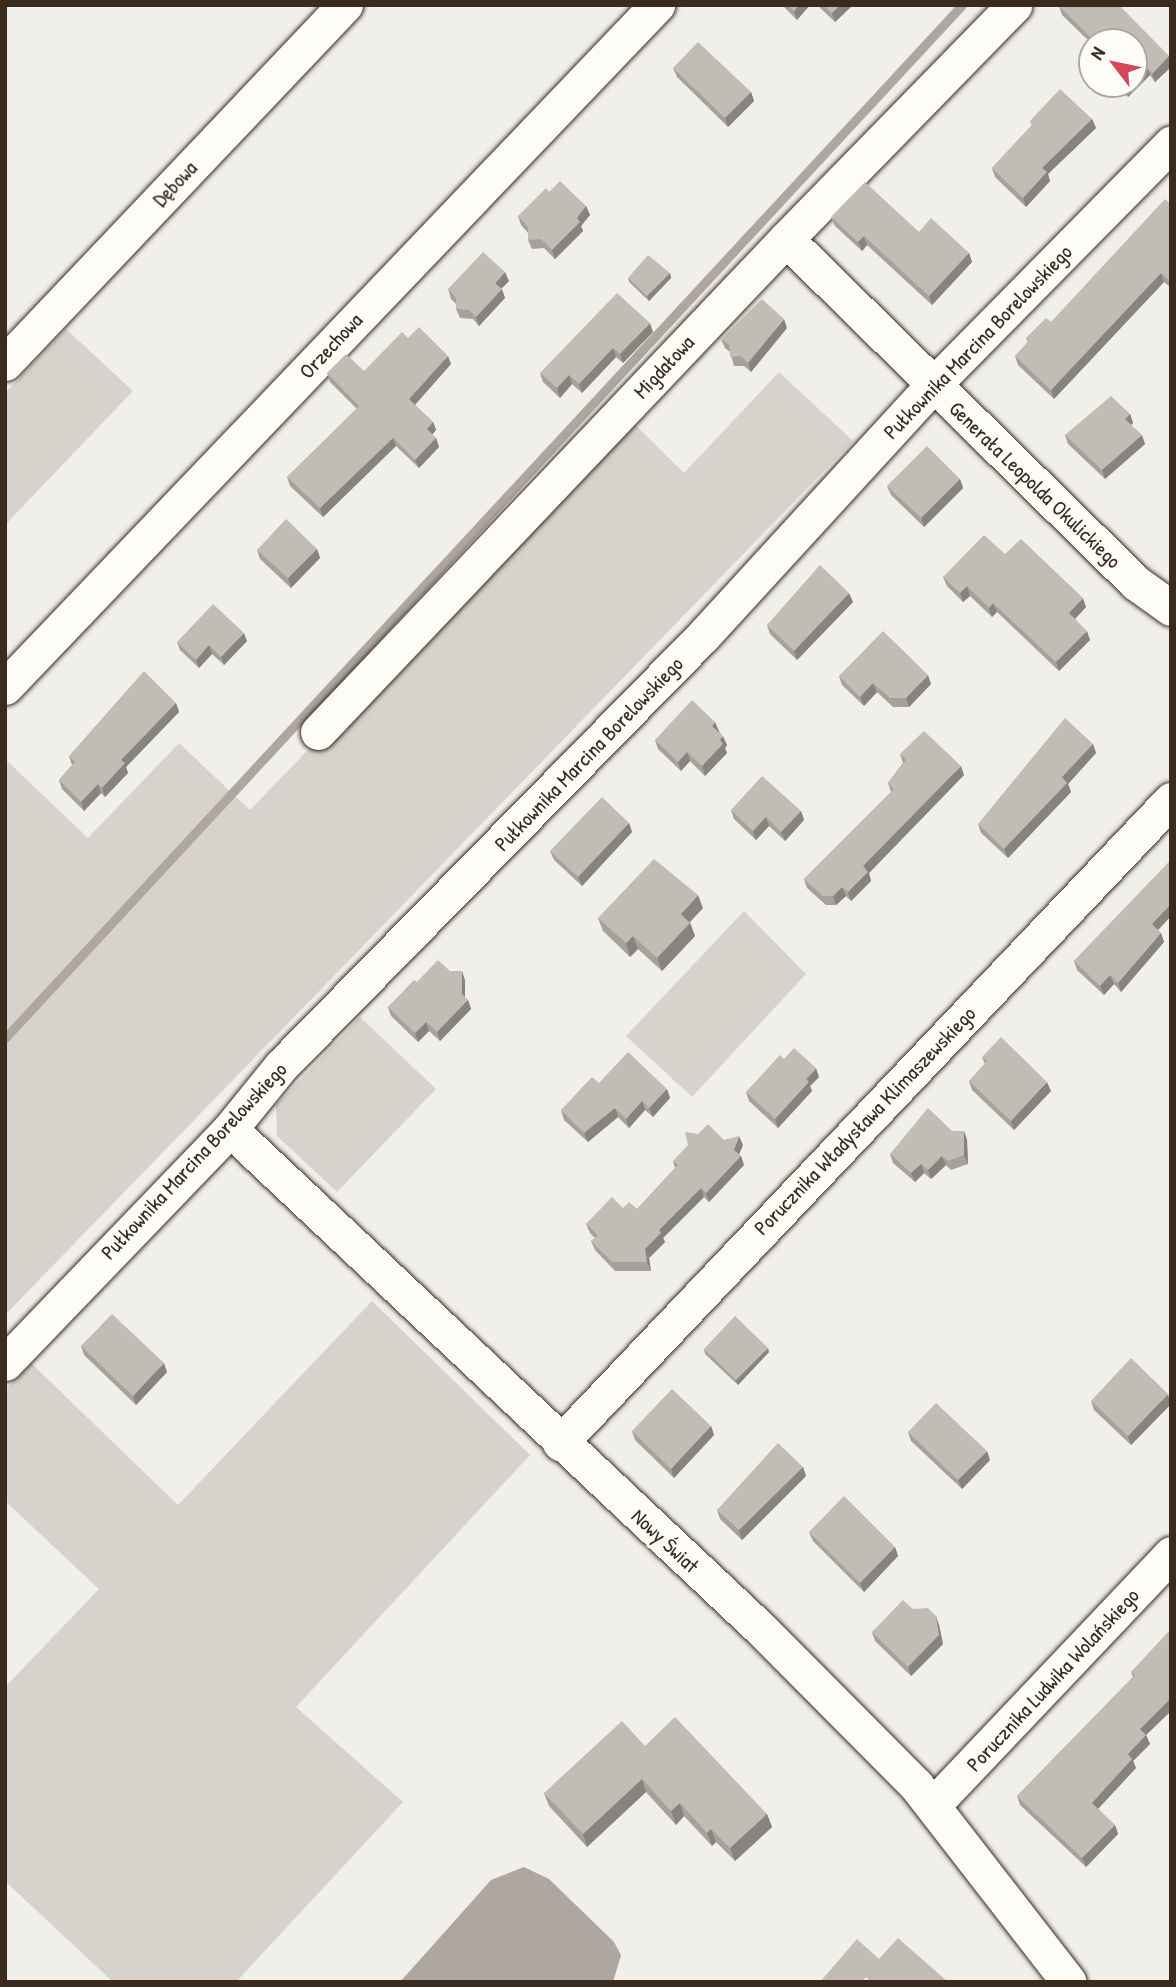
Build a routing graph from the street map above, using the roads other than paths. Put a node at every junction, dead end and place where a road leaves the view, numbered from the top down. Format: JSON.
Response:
{"nodes":[{"id":1,"x":345,"y":5,"type":"edge"},
{"id":2,"x":657,"y":5,"type":"edge"},
{"id":3,"x":1014,"y":5,"type":"edge"},
{"id":4,"x":1171,"y":144,"type":"edge"},
{"id":5,"x":786,"y":239,"type":"junction"},
{"id":6,"x":5,"y":363,"type":"edge"},
{"id":7,"x":933,"y":386,"type":"junction"},
{"id":8,"x":1171,"y":608,"type":"edge"},
{"id":9,"x":5,"y":687,"type":"edge"},
{"id":10,"x":318,"y":732,"type":"dead end"},
{"id":11,"x":1171,"y":800,"type":"edge"},
{"id":12,"x":230,"y":1129,"type":"junction"},
{"id":13,"x":5,"y":1363,"type":"edge"},
{"id":14,"x":560,"y":1443,"type":"junction"},
{"id":15,"x":1171,"y":1554,"type":"edge"},
{"id":16,"x":933,"y":1805,"type":"junction"},
{"id":17,"x":1069,"y":1982,"type":"edge"}],
"edges":[{"from":1,"to":6,"type":"street","name":"Dębowa"},
{"from":2,"to":9,"type":"street","name":"Orzechowa"},
{"from":3,"to":5,"type":"street","name":"Migdałowa"},
{"from":4,"to":7,"type":"street","name":"Pułkownika Marcina Borelowskiego"},
{"from":5,"to":7,"type":"street","name":"Generała Leopolda Okulickiego"},
{"from":5,"to":10,"type":"street","name":"Migdałowa"},
{"from":7,"to":8,"type":"street","name":"Generała Leopolda Okulickiego"},
{"from":7,"to":12,"type":"street","name":"Pułkownika Marcina Borelowskiego"},
{"from":11,"to":14,"type":"street","name":"Porucznika Władysława Klimaszewskiego"},
{"from":12,"to":13,"type":"street","name":"Pułkownika Marcina Borelowskiego"},
{"from":12,"to":14,"type":"street","name":"Nowy Świat"},
{"from":14,"to":16,"type":"street","name":"Nowy Świat"},
{"from":15,"to":16,"type":"street","name":"Porucznika Ludwika Wolańskiego"},
{"from":16,"to":17,"type":"street","name":"Nowy Świat"}]}
